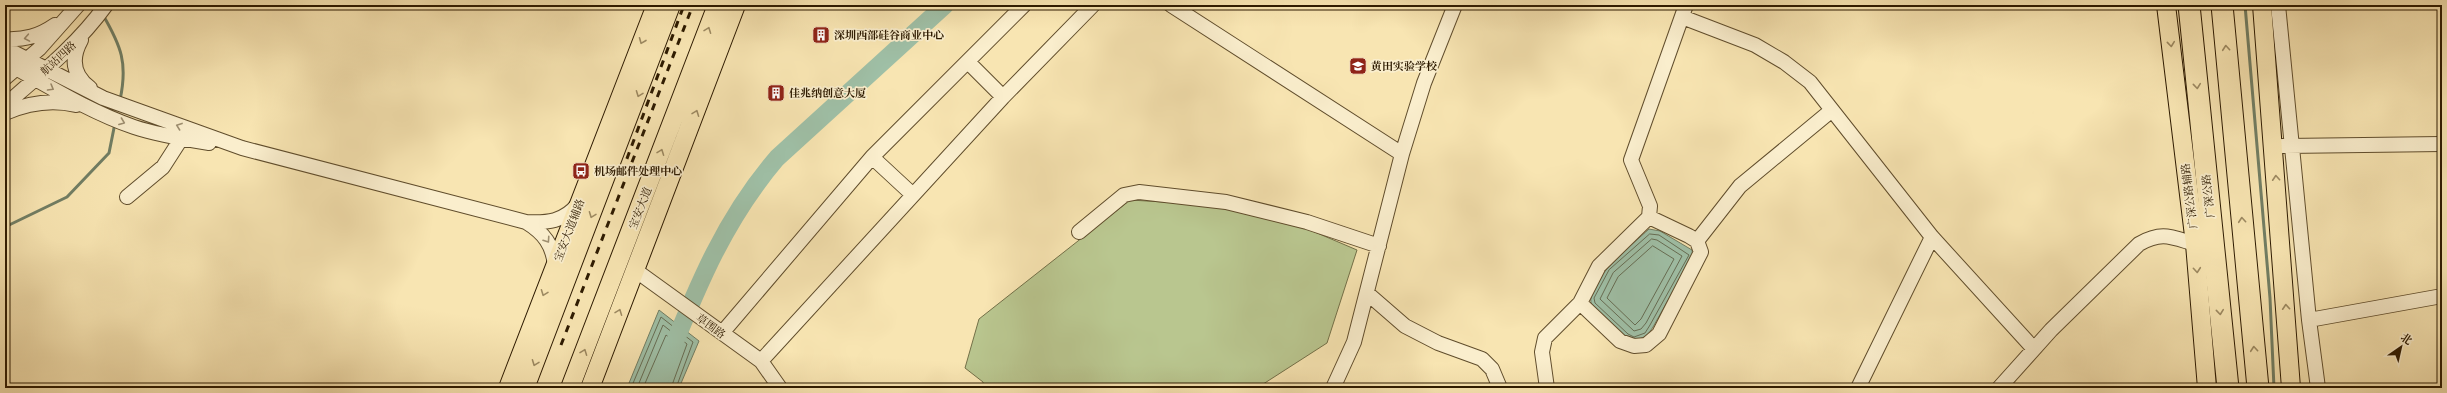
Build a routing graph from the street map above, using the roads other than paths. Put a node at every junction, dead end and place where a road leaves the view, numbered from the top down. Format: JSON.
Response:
{"nodes":[{"id":1,"x":106,"y":5,"type":"edge"},
{"id":2,"x":656,"y":5,"type":"edge"},
{"id":3,"x":671,"y":5,"type":"edge"},
{"id":4,"x":717,"y":5,"type":"edge"},
{"id":5,"x":736,"y":5,"type":"edge"},
{"id":6,"x":1024,"y":5,"type":"edge"},
{"id":7,"x":1093,"y":5,"type":"edge"},
{"id":8,"x":1171,"y":5,"type":"edge"},
{"id":9,"x":1456,"y":5,"type":"edge"},
{"id":10,"x":2166,"y":5,"type":"edge"},
{"id":11,"x":2189,"y":5,"type":"edge"},
{"id":12,"x":2222,"y":5,"type":"edge"},
{"id":13,"x":2262,"y":5,"type":"edge"},
{"id":14,"x":2278,"y":5,"type":"edge"},
{"id":15,"x":74,"y":10,"type":"edge"},
{"id":16,"x":1684,"y":11,"type":"edge"},
{"id":17,"x":85,"y":32,"type":"junction"},
{"id":18,"x":5,"y":39,"type":"edge"},
{"id":19,"x":5,"y":48,"type":"edge"},
{"id":20,"x":968,"y":62,"type":"junction"},
{"id":21,"x":16,"y":63,"type":"edge"},
{"id":22,"x":41,"y":74,"type":"junction"},
{"id":23,"x":5,"y":78,"type":"edge"},
{"id":24,"x":1003,"y":97,"type":"junction"},
{"id":25,"x":103,"y":98,"type":"junction"},
{"id":26,"x":5,"y":105,"type":"edge"},
{"id":27,"x":91,"y":109,"type":"junction"},
{"id":28,"x":1832,"y":110,"type":"junction"},
{"id":29,"x":5,"y":113,"type":"edge"},
{"id":30,"x":181,"y":139,"type":"junction"},
{"id":31,"x":2442,"y":144,"type":"edge"},
{"id":32,"x":2282,"y":146,"type":"junction"},
{"id":33,"x":242,"y":148,"type":"junction"},
{"id":34,"x":1402,"y":154,"type":"junction"},
{"id":35,"x":872,"y":157,"type":"junction"},
{"id":36,"x":913,"y":195,"type":"junction"},
{"id":37,"x":127,"y":196,"type":"dead end"},
{"id":38,"x":580,"y":200,"type":"junction"},
{"id":39,"x":1649,"y":217,"type":"junction"},
{"id":40,"x":526,"y":222,"type":"junction"},
{"id":41,"x":1079,"y":232,"type":"dead end"},
{"id":42,"x":1932,"y":237,"type":"junction"},
{"id":43,"x":1697,"y":241,"type":"junction"},
{"id":44,"x":2195,"y":244,"type":"junction"},
{"id":45,"x":1379,"y":246,"type":"junction"},
{"id":46,"x":555,"y":266,"type":"junction"},
{"id":47,"x":635,"y":270,"type":"junction"},
{"id":48,"x":1367,"y":294,"type":"junction"},
{"id":49,"x":2442,"y":296,"type":"edge"},
{"id":50,"x":1580,"y":303,"type":"junction"},
{"id":51,"x":2309,"y":320,"type":"junction"},
{"id":52,"x":722,"y":333,"type":"junction"},
{"id":53,"x":2034,"y":349,"type":"junction"},
{"id":54,"x":760,"y":361,"type":"junction"},
{"id":55,"x":508,"y":388,"type":"edge"},
{"id":56,"x":525,"y":388,"type":"edge"},
{"id":57,"x":570,"y":388,"type":"edge"},
{"id":58,"x":590,"y":388,"type":"edge"},
{"id":59,"x":780,"y":388,"type":"edge"},
{"id":60,"x":1333,"y":388,"type":"edge"},
{"id":61,"x":1500,"y":388,"type":"edge"},
{"id":62,"x":1547,"y":388,"type":"edge"},
{"id":63,"x":1858,"y":388,"type":"edge"},
{"id":64,"x":1999,"y":388,"type":"edge"},
{"id":65,"x":2207,"y":388,"type":"edge"},
{"id":66,"x":2228,"y":388,"type":"edge"},
{"id":67,"x":2258,"y":388,"type":"edge"},
{"id":68,"x":2291,"y":388,"type":"edge"},
{"id":69,"x":2318,"y":388,"type":"edge"}],
"edges":[{"from":1,"to":17,"type":"street","name":"航站四路"},
{"from":2,"to":38,"type":"main road","name":"宝安大道辅路","one_way":true},
{"from":3,"to":56,"type":"main road","one_way":true},
{"from":57,"to":4,"type":"main road","name":"宝安大道","one_way":true},
{"from":47,"to":5,"type":"main road","one_way":true},
{"from":6,"to":20,"type":"street"},
{"from":7,"to":24,"type":"street"},
{"from":8,"to":34,"type":"street"},
{"from":9,"to":34,"type":"street"},
{"from":10,"to":44,"type":"main road","name":"广深公路辅路","one_way":true},
{"from":11,"to":66,"type":"highway","name":"广深公路","one_way":true},
{"from":67,"to":12,"type":"highway","one_way":true},
{"from":13,"to":32,"type":"main road"},
{"from":14,"to":32,"type":"street"},
{"from":15,"to":18,"type":"street","one_way":true},
{"from":15,"to":21,"type":"street","name":"航站四路"},
{"from":16,"to":28,"type":"street"},
{"from":16,"to":39,"type":"street"},
{"from":17,"to":22,"type":"street","name":"航站四路"},
{"from":17,"to":25,"type":"street"},
{"from":19,"to":21,"type":"street"},
{"from":20,"to":24,"type":"street"},
{"from":20,"to":35,"type":"street"},
{"from":21,"to":22,"type":"street"},
{"from":21,"to":23,"type":"street","name":"航站四路"},
{"from":22,"to":25,"type":"street"},
{"from":22,"to":26,"type":"street","name":"航站四路"},
{"from":22,"to":27,"type":"street","one_way":true},
{"from":24,"to":36,"type":"street"},
{"from":33,"to":25,"type":"street","one_way":true},
{"from":27,"to":29,"type":"street"},
{"from":27,"to":30,"type":"street","one_way":true},
{"from":28,"to":42,"type":"street"},
{"from":28,"to":43,"type":"street"},
{"from":30,"to":33,"type":"street"},
{"from":30,"to":37,"type":"street"},
{"from":31,"to":32,"type":"street"},
{"from":32,"to":51,"type":"street"},
{"from":68,"to":32,"type":"main road","one_way":true},
{"from":33,"to":40,"type":"street"},
{"from":34,"to":45,"type":"street"},
{"from":35,"to":36,"type":"street"},
{"from":35,"to":52,"type":"street"},
{"from":36,"to":54,"type":"street"},
{"from":38,"to":40,"type":"street"},
{"from":38,"to":46,"type":"main road","name":"宝安大道辅路"},
{"from":39,"to":43,"type":"street"},
{"from":39,"to":50,"type":"street"},
{"from":40,"to":46,"type":"street","one_way":true},
{"from":41,"to":45,"type":"street"},
{"from":42,"to":53,"type":"street"},
{"from":42,"to":63,"type":"street"},
{"from":43,"to":50,"type":"street"},
{"from":44,"to":53,"type":"street"},
{"from":44,"to":65,"type":"main road","name":"广深公路辅路","one_way":true},
{"from":45,"to":48,"type":"street"},
{"from":46,"to":55,"type":"main road","name":"宝安大道辅路","one_way":true},
{"from":47,"to":52,"type":"street","name":"草围路"},
{"from":58,"to":47,"type":"main road","one_way":true},
{"from":48,"to":60,"type":"street"},
{"from":48,"to":61,"type":"street"},
{"from":49,"to":51,"type":"street"},
{"from":50,"to":62,"type":"street"},
{"from":51,"to":69,"type":"street"},
{"from":52,"to":54,"type":"street","name":"草围路"},
{"from":53,"to":64,"type":"street"},
{"from":54,"to":59,"type":"street","name":"草围路"}]}
